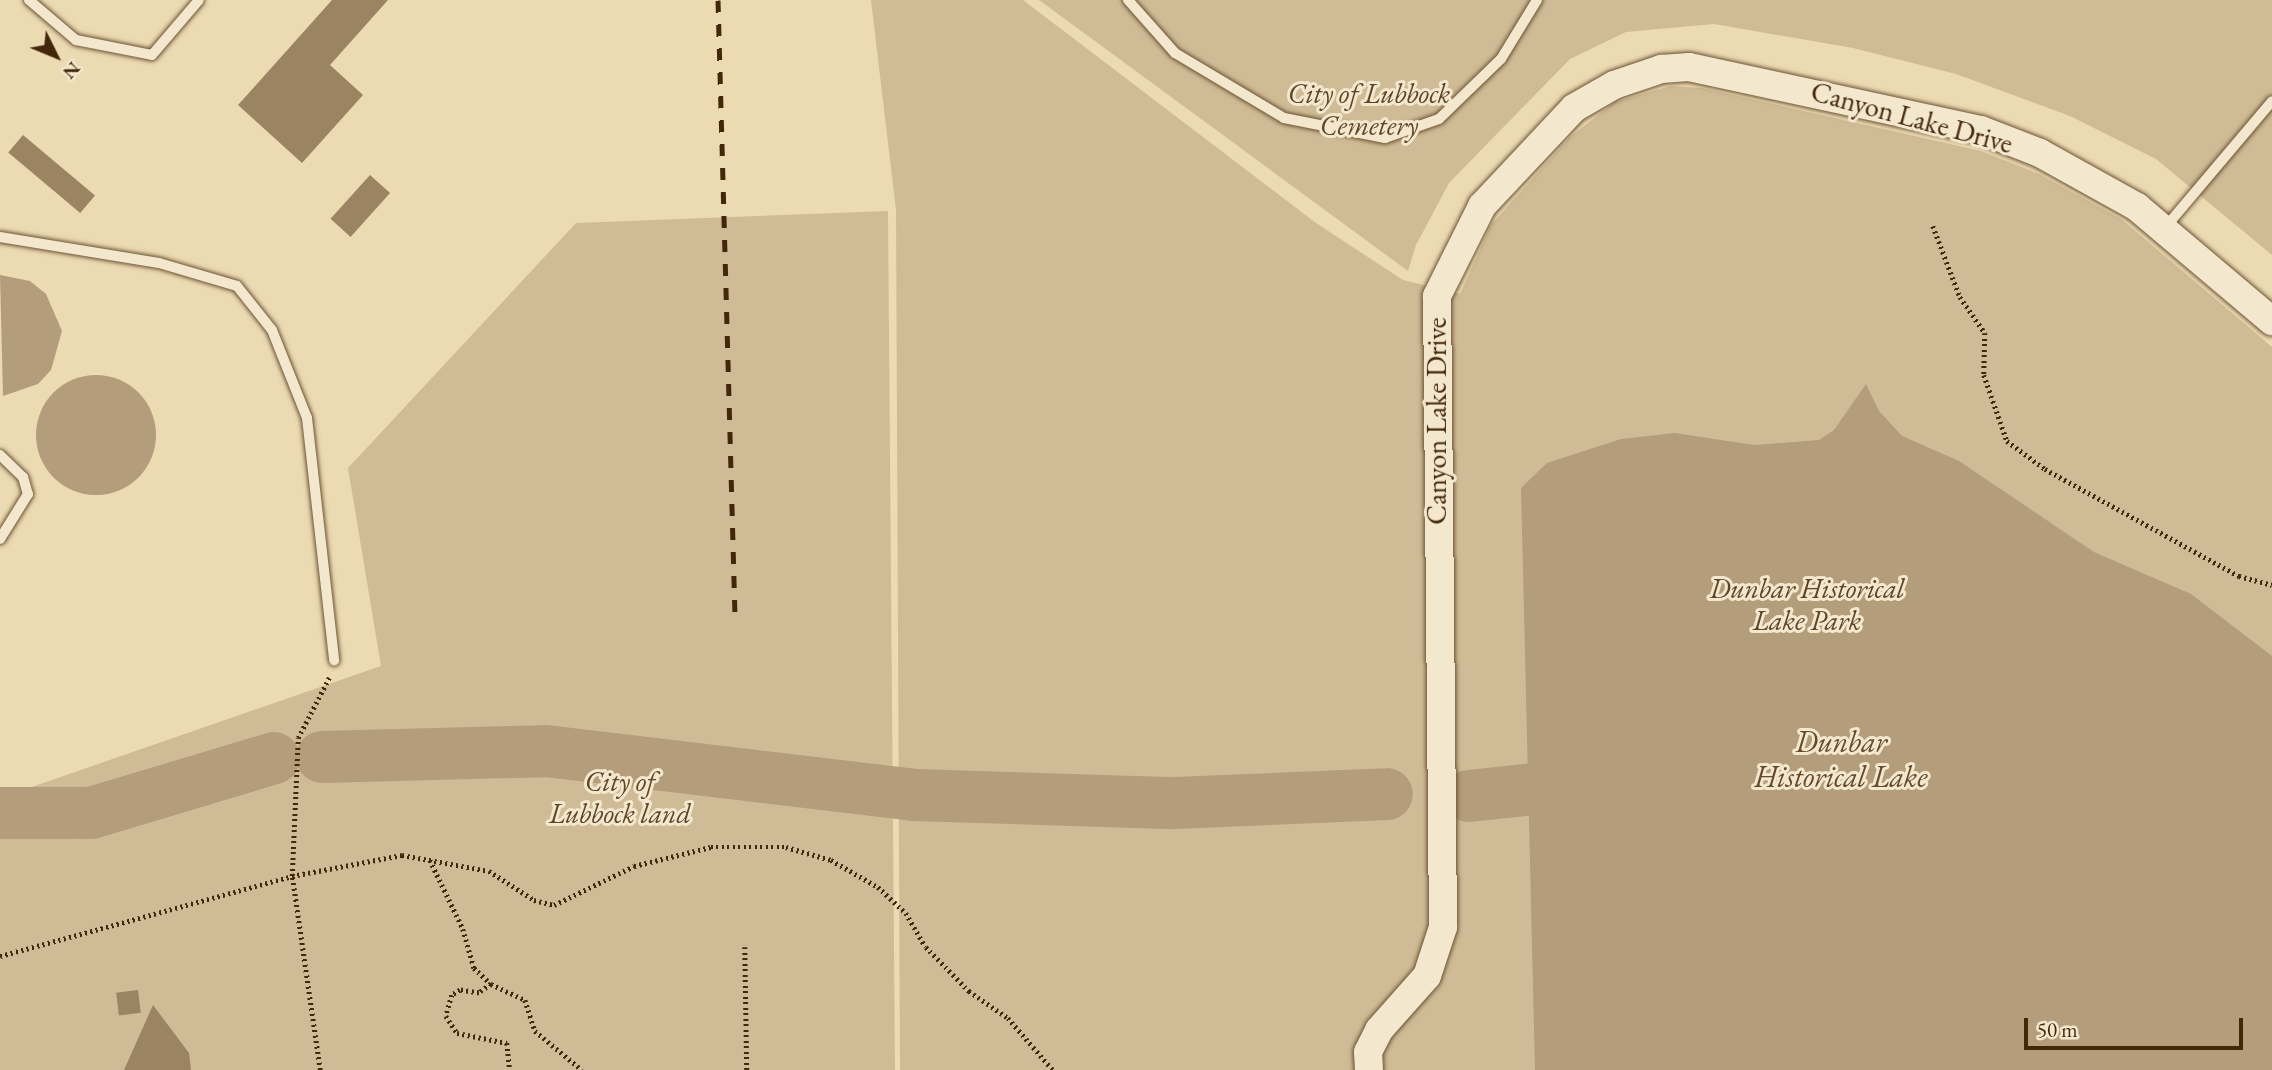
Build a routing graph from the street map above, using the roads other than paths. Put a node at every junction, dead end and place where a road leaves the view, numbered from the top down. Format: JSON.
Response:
{"nodes":[{"id":1,"x":29,"y":0,"type":"edge"},
{"id":2,"x":199,"y":0,"type":"edge"},
{"id":3,"x":1128,"y":0,"type":"edge"},
{"id":4,"x":1537,"y":0,"type":"edge"},
{"id":5,"x":2272,"y":101,"type":"edge"},
{"id":6,"x":2164,"y":229,"type":"junction"},
{"id":7,"x":0,"y":237,"type":"edge"},
{"id":8,"x":2272,"y":321,"type":"edge"},
{"id":9,"x":0,"y":455,"type":"edge"},
{"id":10,"x":0,"y":539,"type":"edge"},
{"id":11,"x":334,"y":660,"type":"road end"},
{"id":12,"x":1369,"y":1070,"type":"edge"}],
"edges":[{"from":1,"to":2,"type":"lane"},
{"from":3,"to":4,"type":"lane"},
{"from":5,"to":6,"type":"lane"},
{"from":6,"to":8,"type":"street","name":"Canyon Lake Drive"},
{"from":6,"to":12,"type":"street","name":"Canyon Lake Drive"},
{"from":7,"to":11,"type":"lane"},
{"from":9,"to":10,"type":"lane"}]}
